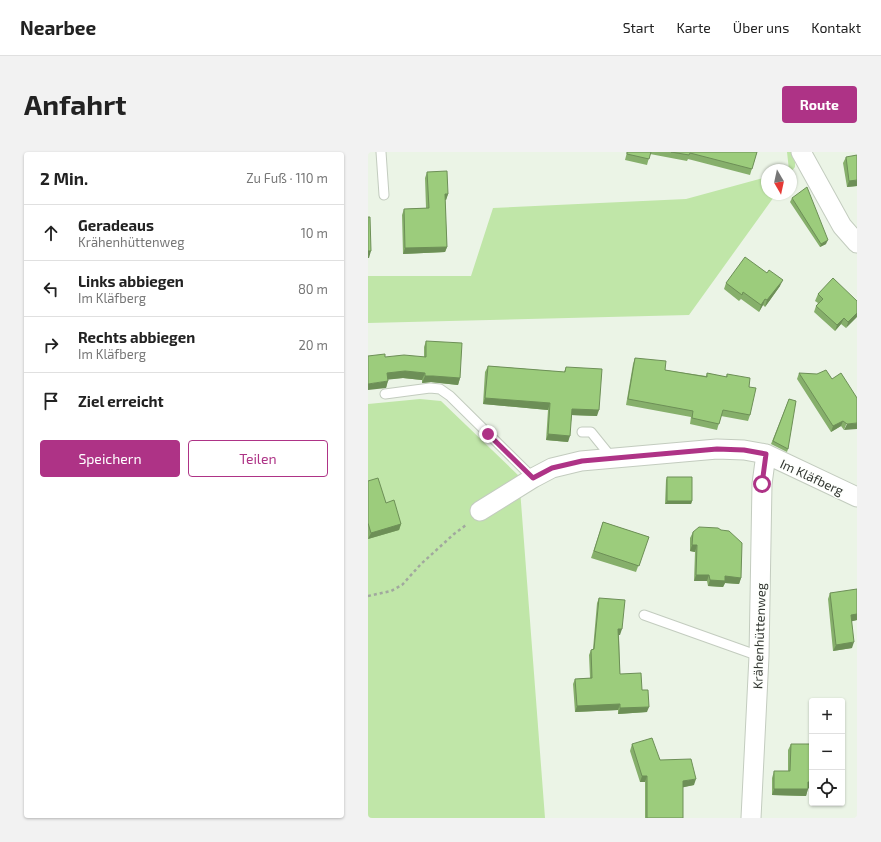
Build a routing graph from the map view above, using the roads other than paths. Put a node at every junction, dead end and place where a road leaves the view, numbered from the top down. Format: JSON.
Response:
{"nodes":[{"id":1,"x":381,"y":152,"type":"edge"},
{"id":2,"x":801,"y":152,"type":"edge"},
{"id":3,"x":384,"y":195,"type":"dead end"},
{"id":4,"x":857,"y":243,"type":"edge"},
{"id":5,"x":385,"y":394,"type":"dead end"},
{"id":6,"x":587,"y":432,"type":"dead end"},
{"id":7,"x":766,"y":454,"type":"junction"},
{"id":8,"x":612,"y":459,"type":"junction"},
{"id":9,"x":533,"y":478,"type":"junction"},
{"id":10,"x":857,"y":497,"type":"edge"},
{"id":11,"x":480,"y":511,"type":"road end"},
{"id":12,"x":644,"y":615,"type":"dead end"},
{"id":13,"x":759,"y":656,"type":"junction"},
{"id":14,"x":752,"y":818,"type":"edge"}],
"edges":[{"from":1,"to":3,"type":"lane"},
{"from":2,"to":4,"type":"street"},
{"from":5,"to":9,"type":"lane"},
{"from":6,"to":8,"type":"lane"},
{"from":7,"to":8,"type":"street","name":"Im Kläfberg"},
{"from":7,"to":10,"type":"street","name":"Im Kläfberg"},
{"from":7,"to":13,"type":"street","name":"Krähenhüttenweg"},
{"from":8,"to":9,"type":"street","name":"Im Kläfberg"},
{"from":9,"to":11,"type":"street","name":"Im Kläfberg"},
{"from":12,"to":13,"type":"lane"},
{"from":13,"to":14,"type":"street","name":"Krähenhüttenweg"}]}
